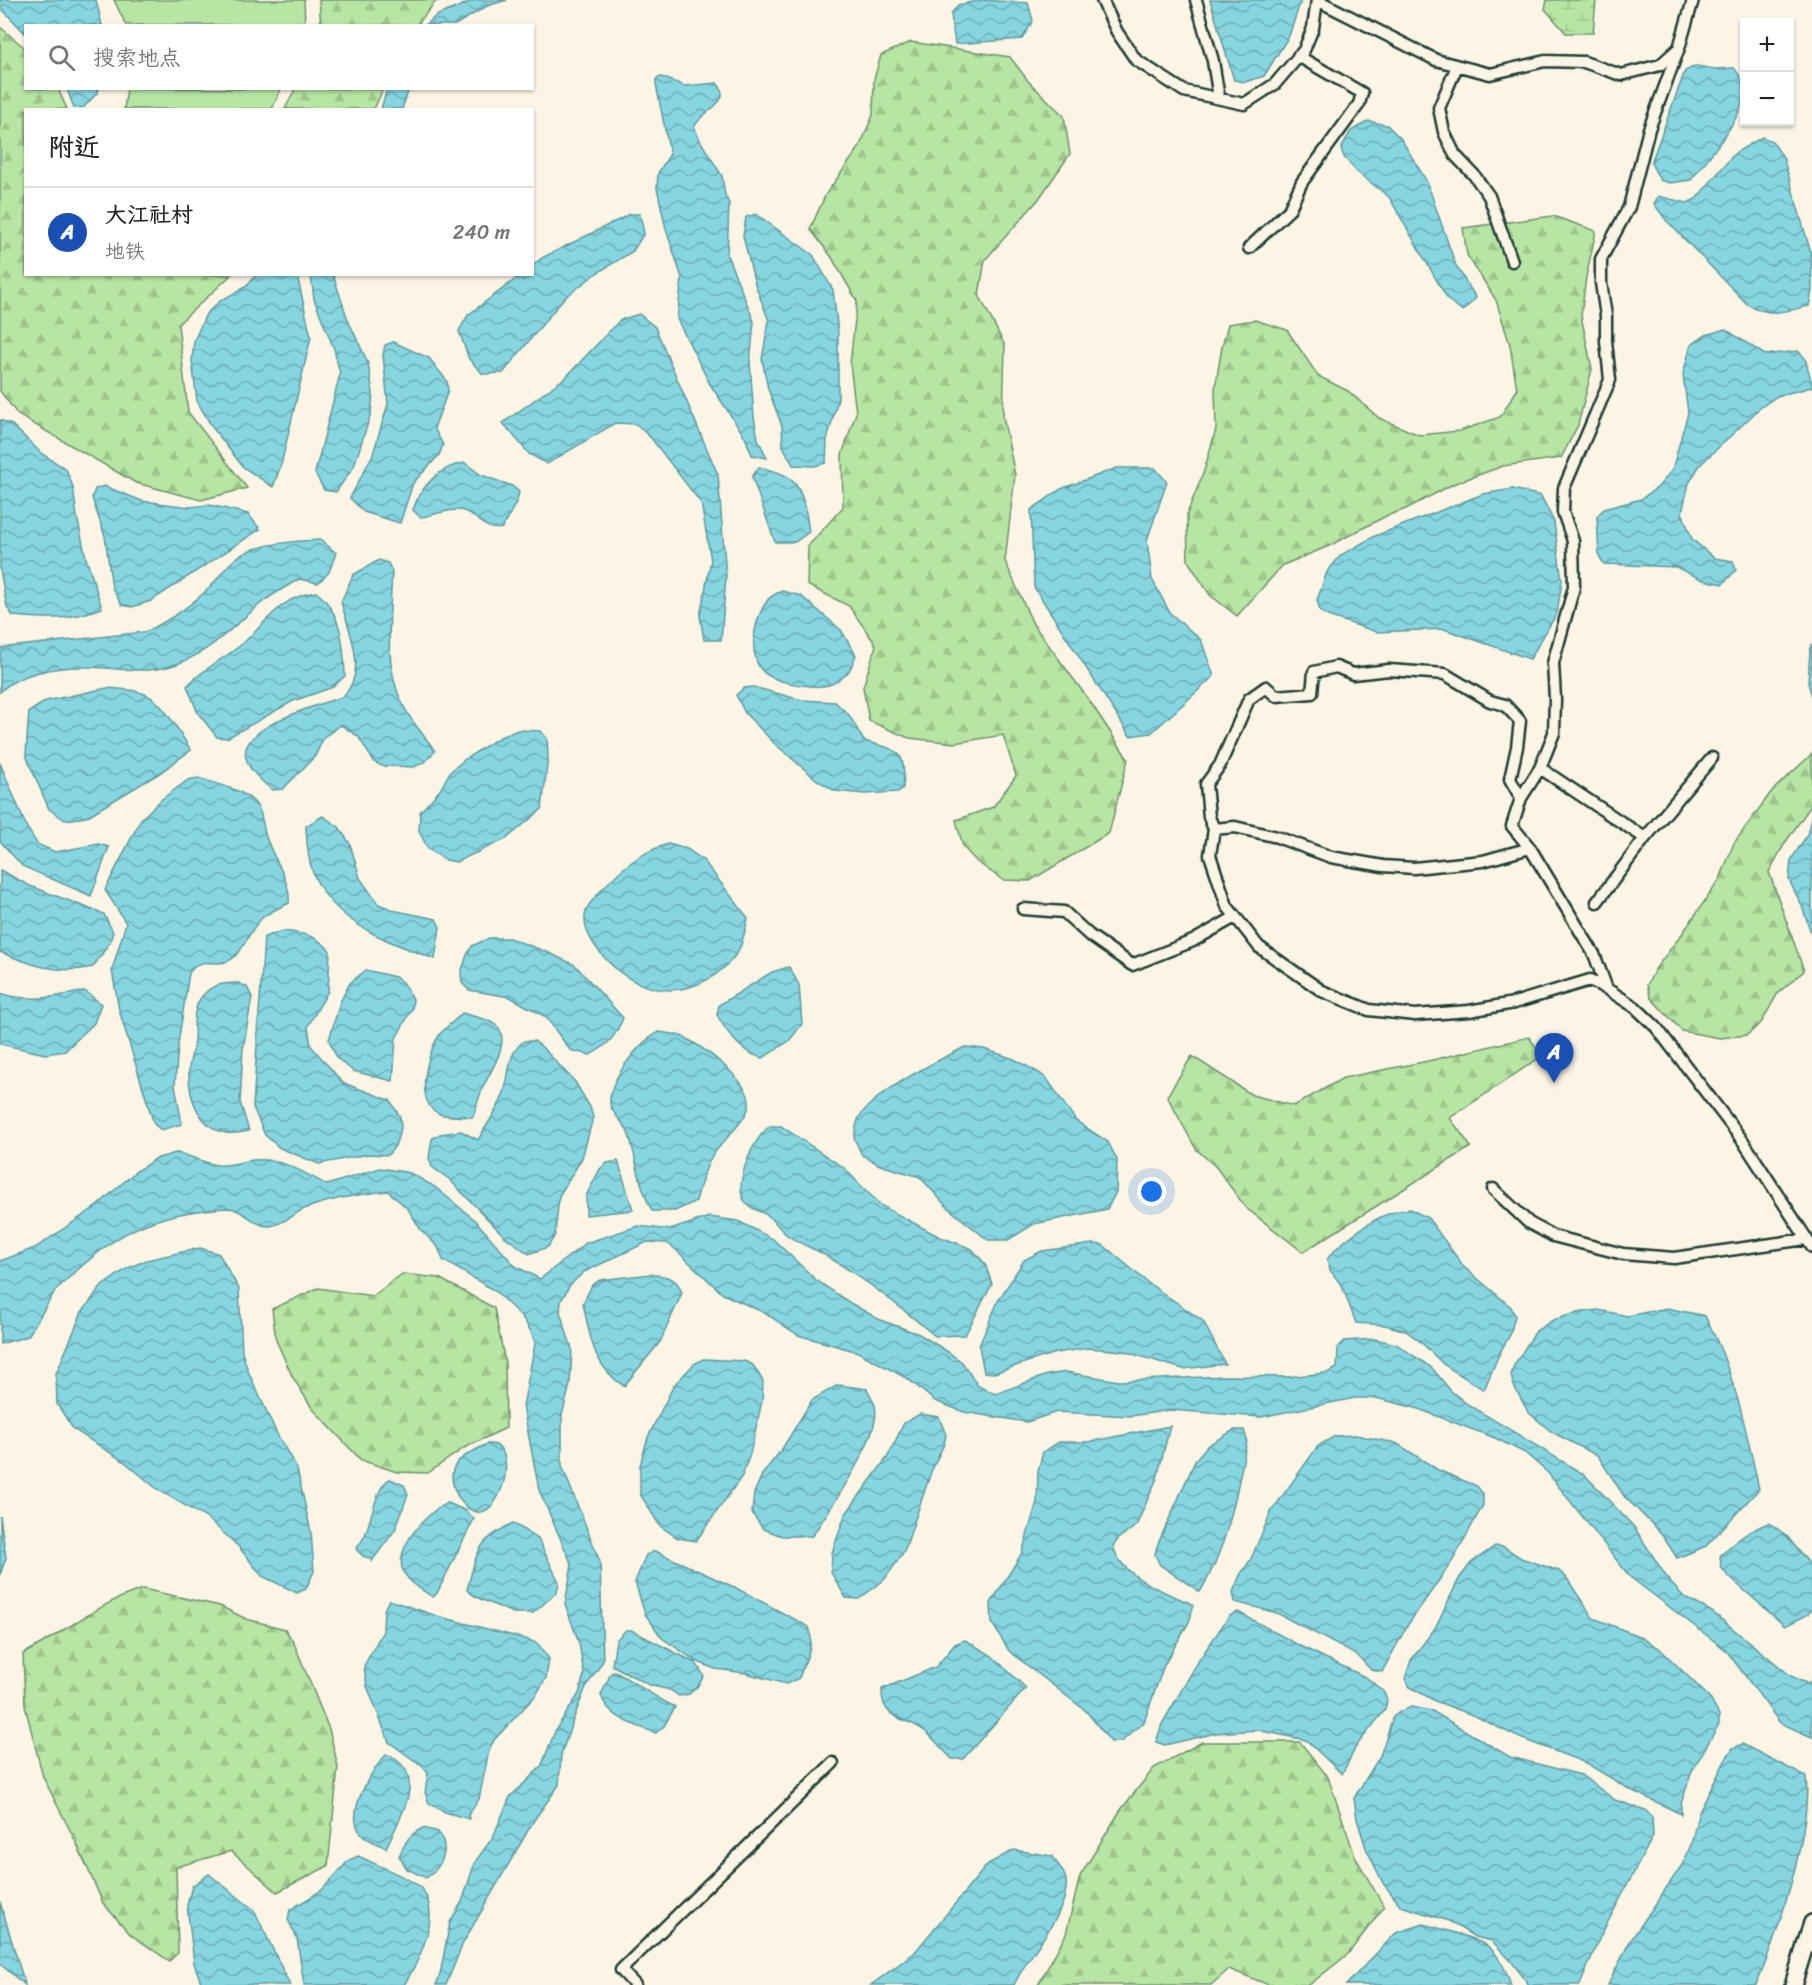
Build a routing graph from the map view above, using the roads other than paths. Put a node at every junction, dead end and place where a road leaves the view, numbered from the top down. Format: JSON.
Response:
{"nodes":[{"id":1,"x":1102,"y":0,"type":"edge"},
{"id":2,"x":1196,"y":0,"type":"edge"},
{"id":3,"x":1317,"y":0,"type":"edge"},
{"id":4,"x":1693,"y":0,"type":"edge"},
{"id":5,"x":1679,"y":48,"type":"junction"},
{"id":6,"x":1299,"y":56,"type":"junction"},
{"id":7,"x":1457,"y":66,"type":"junction"},
{"id":8,"x":1219,"y":98,"type":"junction"},
{"id":9,"x":1249,"y":248,"type":"dead end"},
{"id":10,"x":1512,"y":261,"type":"dead end"},
{"id":11,"x":1712,"y":758,"type":"dead end"},
{"id":12,"x":1540,"y":768,"type":"junction"},
{"id":13,"x":1521,"y":798,"type":"junction"},
{"id":14,"x":1214,"y":829,"type":"junction"},
{"id":15,"x":1644,"y":838,"type":"junction"},
{"id":16,"x":1530,"y":848,"type":"junction"},
{"id":17,"x":1597,"y":902,"type":"dead end"},
{"id":18,"x":1023,"y":909,"type":"dead end"},
{"id":19,"x":1235,"y":917,"type":"junction"},
{"id":20,"x":1607,"y":989,"type":"junction"},
{"id":21,"x":1493,"y":1189,"type":"dead end"},
{"id":22,"x":1809,"y":1243,"type":"edge"},
{"id":23,"x":833,"y":1763,"type":"dead end"},
{"id":24,"x":1812,"y":1923,"type":"edge"},
{"id":25,"x":635,"y":1985,"type":"edge"},
{"id":26,"x":1793,"y":1985,"type":"edge"}],
"edges":[{"from":1,"to":8,"type":"street"},
{"from":2,"to":8,"type":"street"},
{"from":3,"to":6,"type":"street"},
{"from":3,"to":7,"type":"street"},
{"from":4,"to":5,"type":"street"},
{"from":5,"to":7,"type":"street"},
{"from":5,"to":12,"type":"street"},
{"from":6,"to":8,"type":"street"},
{"from":6,"to":9,"type":"street"},
{"from":7,"to":10,"type":"street"},
{"from":11,"to":15,"type":"street"},
{"from":12,"to":13,"type":"street"},
{"from":12,"to":15,"type":"street"},
{"from":13,"to":14,"type":"street"},
{"from":13,"to":16,"type":"street"},
{"from":14,"to":16,"type":"street"},
{"from":14,"to":19,"type":"street"},
{"from":15,"to":17,"type":"street"},
{"from":16,"to":20,"type":"street"},
{"from":18,"to":19,"type":"street"},
{"from":19,"to":20,"type":"street"},
{"from":20,"to":22,"type":"street"},
{"from":21,"to":22,"type":"street"},
{"from":23,"to":25,"type":"street"},
{"from":24,"to":26,"type":"main road"}]}
